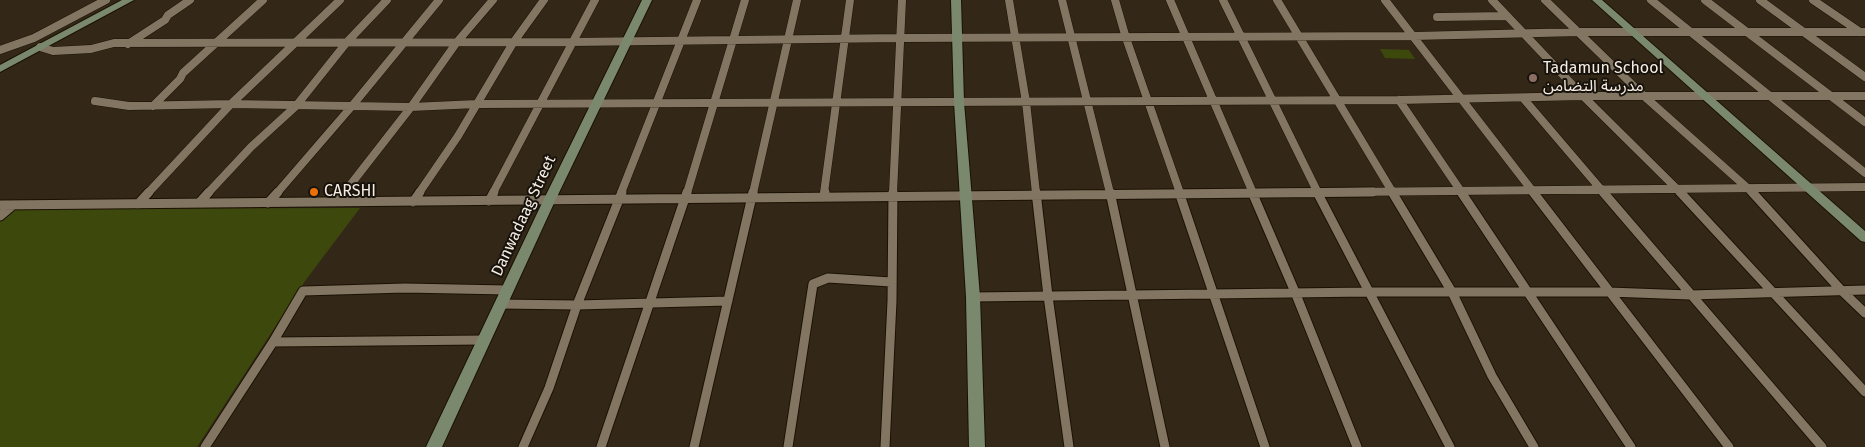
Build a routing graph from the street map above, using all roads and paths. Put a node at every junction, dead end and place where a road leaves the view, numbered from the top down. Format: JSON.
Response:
{"nodes":[{"id":1,"x":106,"y":0,"type":"edge"},
{"id":2,"x":121,"y":0,"type":"edge"},
{"id":3,"x":129,"y":0,"type":"edge"},
{"id":4,"x":190,"y":0,"type":"edge"},
{"id":5,"x":264,"y":0,"type":"edge"},
{"id":6,"x":340,"y":0,"type":"edge"},
{"id":7,"x":387,"y":0,"type":"edge"},
{"id":8,"x":439,"y":0,"type":"edge"},
{"id":9,"x":492,"y":0,"type":"edge"},
{"id":10,"x":544,"y":0,"type":"edge"},
{"id":11,"x":595,"y":0,"type":"edge"},
{"id":12,"x":647,"y":0,"type":"edge"},
{"id":13,"x":697,"y":0,"type":"edge"},
{"id":14,"x":745,"y":0,"type":"edge"},
{"id":15,"x":797,"y":0,"type":"edge"},
{"id":16,"x":850,"y":0,"type":"edge"},
{"id":17,"x":902,"y":0,"type":"edge"},
{"id":18,"x":956,"y":0,"type":"edge"},
{"id":19,"x":1009,"y":0,"type":"edge"},
{"id":20,"x":1062,"y":0,"type":"edge"},
{"id":21,"x":1115,"y":0,"type":"edge"},
{"id":22,"x":1170,"y":0,"type":"edge"},
{"id":23,"x":1223,"y":0,"type":"edge"},
{"id":24,"x":1277,"y":0,"type":"edge"},
{"id":25,"x":1385,"y":0,"type":"edge"},
{"id":26,"x":1492,"y":0,"type":"edge"},
{"id":27,"x":1545,"y":0,"type":"edge"},
{"id":28,"x":1597,"y":0,"type":"edge"},
{"id":29,"x":1651,"y":0,"type":"edge"},
{"id":30,"x":1705,"y":0,"type":"edge"},
{"id":31,"x":1760,"y":0,"type":"edge"},
{"id":32,"x":1813,"y":0,"type":"edge"},
{"id":33,"x":1506,"y":16,"type":"junction"},
{"id":34,"x":1437,"y":17,"type":"dead end"},
{"id":35,"x":1689,"y":31,"type":"junction"},
{"id":36,"x":1580,"y":32,"type":"junction"},
{"id":37,"x":1631,"y":32,"type":"junction"},
{"id":38,"x":1747,"y":32,"type":"junction"},
{"id":39,"x":1806,"y":33,"type":"junction"},
{"id":40,"x":1864,"y":33,"type":"edge"},
{"id":41,"x":1523,"y":34,"type":"junction"},
{"id":42,"x":1414,"y":36,"type":"junction"},
{"id":43,"x":1298,"y":37,"type":"junction"},
{"id":44,"x":901,"y":38,"type":"junction"},
{"id":45,"x":1015,"y":38,"type":"junction"},
{"id":46,"x":1073,"y":38,"type":"junction"},
{"id":47,"x":1126,"y":38,"type":"junction"},
{"id":48,"x":1186,"y":38,"type":"junction"},
{"id":49,"x":1241,"y":38,"type":"junction"},
{"id":50,"x":958,"y":39,"type":"junction"},
{"id":51,"x":844,"y":40,"type":"junction"},
{"id":52,"x":627,"y":41,"type":"junction"},
{"id":53,"x":681,"y":41,"type":"junction"},
{"id":54,"x":732,"y":41,"type":"junction"},
{"id":55,"x":788,"y":41,"type":"junction"},
{"id":56,"x":347,"y":42,"type":"junction"},
{"id":57,"x":457,"y":42,"type":"junction"},
{"id":58,"x":572,"y":42,"type":"junction"},
{"id":59,"x":294,"y":43,"type":"junction"},
{"id":60,"x":403,"y":43,"type":"junction"},
{"id":61,"x":513,"y":43,"type":"junction"},
{"id":62,"x":128,"y":44,"type":"junction"},
{"id":63,"x":214,"y":44,"type":"junction"},
{"id":64,"x":40,"y":47,"type":"junction"},
{"id":65,"x":0,"y":50,"type":"edge"},
{"id":66,"x":0,"y":64,"type":"edge"},
{"id":67,"x":0,"y":69,"type":"edge"},
{"id":68,"x":1865,"y":77,"type":"edge"},
{"id":69,"x":1583,"y":96,"type":"junction"},
{"id":70,"x":1644,"y":96,"type":"junction"},
{"id":71,"x":1865,"y":96,"type":"edge"},
{"id":72,"x":1705,"y":97,"type":"junction"},
{"id":73,"x":1769,"y":97,"type":"junction"},
{"id":74,"x":1830,"y":97,"type":"junction"},
{"id":75,"x":1522,"y":98,"type":"junction"},
{"id":76,"x":1461,"y":99,"type":"junction"},
{"id":77,"x":1336,"y":100,"type":"junction"},
{"id":78,"x":1399,"y":100,"type":"junction"},
{"id":79,"x":1086,"y":101,"type":"junction"},
{"id":80,"x":1149,"y":101,"type":"junction"},
{"id":81,"x":1215,"y":101,"type":"junction"},
{"id":82,"x":1273,"y":101,"type":"junction"},
{"id":83,"x":95,"y":102,"type":"dead end"},
{"id":84,"x":896,"y":102,"type":"junction"},
{"id":85,"x":959,"y":102,"type":"junction"},
{"id":86,"x":1026,"y":102,"type":"junction"},
{"id":87,"x":774,"y":103,"type":"junction"},
{"id":88,"x":837,"y":103,"type":"junction"},
{"id":89,"x":231,"y":104,"type":"junction"},
{"id":90,"x":477,"y":104,"type":"junction"},
{"id":91,"x":595,"y":104,"type":"junction"},
{"id":92,"x":656,"y":104,"type":"junction"},
{"id":93,"x":713,"y":104,"type":"junction"},
{"id":94,"x":541,"y":105,"type":"junction"},
{"id":95,"x":153,"y":106,"type":"junction"},
{"id":96,"x":296,"y":106,"type":"junction"},
{"id":97,"x":352,"y":106,"type":"junction"},
{"id":98,"x":411,"y":107,"type":"junction"},
{"id":99,"x":1865,"y":122,"type":"edge"},
{"id":100,"x":1865,"y":173,"type":"edge"},
{"id":101,"x":1865,"y":187,"type":"edge"},
{"id":102,"x":1749,"y":189,"type":"junction"},
{"id":103,"x":1812,"y":189,"type":"junction"},
{"id":104,"x":1601,"y":190,"type":"junction"},
{"id":105,"x":1678,"y":190,"type":"junction"},
{"id":106,"x":1530,"y":191,"type":"junction"},
{"id":107,"x":1392,"y":192,"type":"junction"},
{"id":108,"x":1462,"y":192,"type":"junction"},
{"id":109,"x":1251,"y":193,"type":"junction"},
{"id":110,"x":1318,"y":193,"type":"junction"},
{"id":111,"x":1180,"y":194,"type":"junction"},
{"id":112,"x":1037,"y":195,"type":"junction"},
{"id":113,"x":1111,"y":195,"type":"junction"},
{"id":114,"x":824,"y":196,"type":"junction"},
{"id":115,"x":966,"y":196,"type":"junction"},
{"id":116,"x":753,"y":197,"type":"junction"},
{"id":117,"x":894,"y":197,"type":"junction"},
{"id":118,"x":685,"y":198,"type":"junction"},
{"id":119,"x":619,"y":199,"type":"junction"},
{"id":120,"x":549,"y":200,"type":"junction"},
{"id":121,"x":489,"y":201,"type":"junction"},
{"id":122,"x":337,"y":202,"type":"junction"},
{"id":123,"x":413,"y":202,"type":"junction"},
{"id":124,"x":199,"y":203,"type":"junction"},
{"id":125,"x":268,"y":203,"type":"junction"},
{"id":126,"x":138,"y":204,"type":"junction"},
{"id":127,"x":12,"y":205,"type":"junction"},
{"id":128,"x":0,"y":206,"type":"edge"},
{"id":129,"x":0,"y":216,"type":"edge"},
{"id":130,"x":1865,"y":238,"type":"edge"},
{"id":131,"x":891,"y":282,"type":"junction"},
{"id":132,"x":507,"y":290,"type":"junction"},
{"id":133,"x":1865,"y":290,"type":"edge"},
{"id":134,"x":1842,"y":291,"type":"junction"},
{"id":135,"x":1295,"y":292,"type":"junction"},
{"id":136,"x":1369,"y":292,"type":"junction"},
{"id":137,"x":1452,"y":292,"type":"junction"},
{"id":138,"x":1529,"y":292,"type":"junction"},
{"id":139,"x":1609,"y":292,"type":"junction"},
{"id":140,"x":1771,"y":292,"type":"junction"},
{"id":141,"x":1214,"y":294,"type":"junction"},
{"id":142,"x":1690,"y":295,"type":"junction"},
{"id":143,"x":1048,"y":296,"type":"junction"},
{"id":144,"x":1133,"y":296,"type":"junction"},
{"id":145,"x":973,"y":297,"type":"junction"},
{"id":146,"x":648,"y":302,"type":"junction"},
{"id":147,"x":728,"y":302,"type":"junction"},
{"id":148,"x":500,"y":304,"type":"junction"},
{"id":149,"x":577,"y":305,"type":"junction"},
{"id":150,"x":1865,"y":313,"type":"edge"},
{"id":151,"x":483,"y":340,"type":"junction"},
{"id":152,"x":273,"y":342,"type":"junction"},
{"id":153,"x":1865,"y":392,"type":"edge"},
{"id":154,"x":205,"y":447,"type":"edge"},
{"id":155,"x":434,"y":447,"type":"edge"},
{"id":156,"x":522,"y":447,"type":"edge"},
{"id":157,"x":601,"y":447,"type":"edge"},
{"id":158,"x":694,"y":447,"type":"edge"},
{"id":159,"x":788,"y":447,"type":"edge"},
{"id":160,"x":885,"y":447,"type":"edge"},
{"id":161,"x":977,"y":447,"type":"edge"},
{"id":162,"x":1070,"y":447,"type":"edge"},
{"id":163,"x":1164,"y":447,"type":"edge"},
{"id":164,"x":1265,"y":447,"type":"edge"},
{"id":165,"x":1357,"y":447,"type":"edge"},
{"id":166,"x":1450,"y":447,"type":"edge"},
{"id":167,"x":1534,"y":447,"type":"edge"},
{"id":168,"x":1631,"y":447,"type":"edge"},
{"id":169,"x":1729,"y":447,"type":"edge"},
{"id":170,"x":1822,"y":447,"type":"edge"}],
"edges":[{"from":1,"to":65,"type":"street"},
{"from":2,"to":66,"type":"street"},
{"from":3,"to":64,"type":"street"},
{"from":4,"to":62,"type":"street"},
{"from":5,"to":63,"type":"street"},
{"from":6,"to":59,"type":"street"},
{"from":7,"to":56,"type":"street"},
{"from":8,"to":60,"type":"street"},
{"from":9,"to":57,"type":"street"},
{"from":10,"to":61,"type":"street"},
{"from":11,"to":58,"type":"street"},
{"from":12,"to":52,"type":"street","name":"Danwadaag Street"},
{"from":13,"to":53,"type":"street"},
{"from":14,"to":54,"type":"street"},
{"from":15,"to":55,"type":"street"},
{"from":16,"to":51,"type":"street"},
{"from":17,"to":44,"type":"street"},
{"from":18,"to":50,"type":"street"},
{"from":19,"to":45,"type":"street"},
{"from":20,"to":46,"type":"street"},
{"from":21,"to":47,"type":"street"},
{"from":22,"to":48,"type":"street"},
{"from":23,"to":49,"type":"street"},
{"from":24,"to":43,"type":"street"},
{"from":25,"to":42,"type":"street"},
{"from":26,"to":33,"type":"street"},
{"from":27,"to":36,"type":"street"},
{"from":28,"to":37,"type":"street"},
{"from":29,"to":35,"type":"street"},
{"from":30,"to":38,"type":"street"},
{"from":31,"to":39,"type":"street"},
{"from":32,"to":40,"type":"street"},
{"from":33,"to":34,"type":"street"},
{"from":33,"to":41,"type":"street"},
{"from":35,"to":37,"type":"street"},
{"from":35,"to":38,"type":"street"},
{"from":35,"to":73,"type":"street"},
{"from":36,"to":37,"type":"street"},
{"from":36,"to":41,"type":"street"},
{"from":36,"to":70,"type":"street"},
{"from":37,"to":72,"type":"street"},
{"from":38,"to":39,"type":"street"},
{"from":38,"to":74,"type":"street"},
{"from":39,"to":40,"type":"street"},
{"from":39,"to":68,"type":"street"},
{"from":41,"to":42,"type":"street"},
{"from":41,"to":69,"type":"street"},
{"from":42,"to":43,"type":"street"},
{"from":42,"to":76,"type":"street"},
{"from":43,"to":49,"type":"street"},
{"from":43,"to":77,"type":"street"},
{"from":44,"to":50,"type":"street"},
{"from":44,"to":51,"type":"street"},
{"from":44,"to":84,"type":"street"},
{"from":45,"to":46,"type":"street"},
{"from":45,"to":50,"type":"street"},
{"from":45,"to":86,"type":"street"},
{"from":46,"to":47,"type":"street"},
{"from":46,"to":79,"type":"street"},
{"from":47,"to":48,"type":"street"},
{"from":47,"to":80,"type":"street"},
{"from":48,"to":49,"type":"street"},
{"from":48,"to":81,"type":"street"},
{"from":49,"to":82,"type":"street"},
{"from":50,"to":85,"type":"street"},
{"from":51,"to":55,"type":"street"},
{"from":51,"to":88,"type":"street"},
{"from":52,"to":53,"type":"street"},
{"from":52,"to":58,"type":"street"},
{"from":52,"to":91,"type":"street","name":"Danwadaag Street"},
{"from":53,"to":54,"type":"street"},
{"from":53,"to":92,"type":"street"},
{"from":54,"to":55,"type":"street"},
{"from":54,"to":93,"type":"street"},
{"from":55,"to":87,"type":"street"},
{"from":56,"to":59,"type":"street"},
{"from":56,"to":60,"type":"street"},
{"from":56,"to":96,"type":"street"},
{"from":57,"to":60,"type":"street"},
{"from":57,"to":61,"type":"street"},
{"from":57,"to":98,"type":"street"},
{"from":58,"to":61,"type":"street"},
{"from":58,"to":94,"type":"street"},
{"from":59,"to":63,"type":"street"},
{"from":59,"to":89,"type":"street"},
{"from":60,"to":97,"type":"street"},
{"from":61,"to":90,"type":"street"},
{"from":62,"to":63,"type":"street"},
{"from":62,"to":64,"type":"street"},
{"from":63,"to":95,"type":"street"},
{"from":64,"to":67,"type":"street"},
{"from":69,"to":70,"type":"street"},
{"from":69,"to":75,"type":"street"},
{"from":69,"to":105,"type":"street"},
{"from":70,"to":72,"type":"street"},
{"from":70,"to":102,"type":"street"},
{"from":71,"to":74,"type":"street"},
{"from":72,"to":73,"type":"street"},
{"from":72,"to":103,"type":"street"},
{"from":73,"to":74,"type":"street"},
{"from":73,"to":100,"type":"street"},
{"from":74,"to":99,"type":"street"},
{"from":75,"to":76,"type":"street"},
{"from":75,"to":104,"type":"street"},
{"from":76,"to":78,"type":"street"},
{"from":76,"to":106,"type":"street"},
{"from":77,"to":78,"type":"street"},
{"from":77,"to":82,"type":"street"},
{"from":77,"to":107,"type":"street"},
{"from":78,"to":108,"type":"street"},
{"from":79,"to":80,"type":"street"},
{"from":79,"to":86,"type":"street"},
{"from":79,"to":113,"type":"street"},
{"from":80,"to":81,"type":"street"},
{"from":80,"to":111,"type":"street"},
{"from":81,"to":82,"type":"street"},
{"from":81,"to":109,"type":"street"},
{"from":82,"to":110,"type":"street"},
{"from":83,"to":95,"type":"street"},
{"from":84,"to":85,"type":"street"},
{"from":84,"to":88,"type":"street"},
{"from":84,"to":117,"type":"street"},
{"from":85,"to":86,"type":"street"},
{"from":85,"to":115,"type":"street"},
{"from":86,"to":112,"type":"street"},
{"from":87,"to":88,"type":"street"},
{"from":87,"to":93,"type":"street"},
{"from":87,"to":116,"type":"street"},
{"from":88,"to":114,"type":"street"},
{"from":89,"to":95,"type":"street"},
{"from":89,"to":96,"type":"street"},
{"from":89,"to":126,"type":"street"},
{"from":90,"to":94,"type":"street"},
{"from":90,"to":98,"type":"street"},
{"from":90,"to":123,"type":"street"},
{"from":91,"to":92,"type":"street"},
{"from":91,"to":94,"type":"street"},
{"from":91,"to":120,"type":"street","name":"Danwadaag Street"},
{"from":92,"to":93,"type":"street"},
{"from":92,"to":119,"type":"street"},
{"from":93,"to":118,"type":"street"},
{"from":94,"to":121,"type":"street"},
{"from":96,"to":97,"type":"street"},
{"from":96,"to":124,"type":"street"},
{"from":97,"to":98,"type":"street"},
{"from":97,"to":125,"type":"street"},
{"from":98,"to":122,"type":"street"},
{"from":101,"to":103,"type":"street"},
{"from":102,"to":103,"type":"street"},
{"from":102,"to":105,"type":"street"},
{"from":102,"to":134,"type":"street"},
{"from":103,"to":130,"type":"street"},
{"from":104,"to":105,"type":"street"},
{"from":104,"to":106,"type":"street"},
{"from":104,"to":142,"type":"street"},
{"from":105,"to":140,"type":"street"},
{"from":106,"to":108,"type":"street"},
{"from":106,"to":139,"type":"street"},
{"from":107,"to":108,"type":"street"},
{"from":107,"to":110,"type":"street"},
{"from":107,"to":137,"type":"street"},
{"from":108,"to":138,"type":"street"},
{"from":109,"to":110,"type":"street"},
{"from":109,"to":111,"type":"street"},
{"from":109,"to":135,"type":"street"},
{"from":110,"to":136,"type":"street"},
{"from":111,"to":113,"type":"street"},
{"from":111,"to":141,"type":"street"},
{"from":112,"to":113,"type":"street"},
{"from":112,"to":115,"type":"street"},
{"from":112,"to":143,"type":"street"},
{"from":113,"to":144,"type":"street"},
{"from":114,"to":116,"type":"street"},
{"from":114,"to":117,"type":"street"},
{"from":115,"to":117,"type":"street"},
{"from":115,"to":145,"type":"street"},
{"from":116,"to":118,"type":"street"},
{"from":116,"to":147,"type":"street"},
{"from":117,"to":131,"type":"street"},
{"from":118,"to":119,"type":"street"},
{"from":118,"to":146,"type":"street"},
{"from":119,"to":120,"type":"street"},
{"from":119,"to":149,"type":"street"},
{"from":120,"to":121,"type":"street"},
{"from":120,"to":132,"type":"street","name":"Danwadaag Street"},
{"from":121,"to":123,"type":"street"},
{"from":122,"to":123,"type":"street"},
{"from":122,"to":125,"type":"street"},
{"from":124,"to":125,"type":"street"},
{"from":124,"to":126,"type":"street"},
{"from":126,"to":127,"type":"street"},
{"from":127,"to":128,"type":"street"},
{"from":127,"to":129,"type":"street"},
{"from":131,"to":159,"type":"street"},
{"from":131,"to":160,"type":"street"},
{"from":132,"to":148,"type":"street","name":"Danwadaag Street"},
{"from":132,"to":152,"type":"street"},
{"from":133,"to":134,"type":"street"},
{"from":134,"to":140,"type":"street"},
{"from":134,"to":150,"type":"street"},
{"from":135,"to":136,"type":"street"},
{"from":135,"to":141,"type":"street"},
{"from":135,"to":165,"type":"street"},
{"from":136,"to":137,"type":"street"},
{"from":136,"to":166,"type":"street"},
{"from":137,"to":138,"type":"street"},
{"from":137,"to":167,"type":"street"},
{"from":138,"to":139,"type":"street"},
{"from":138,"to":168,"type":"street"},
{"from":139,"to":142,"type":"street"},
{"from":139,"to":169,"type":"street"},
{"from":140,"to":142,"type":"street"},
{"from":140,"to":153,"type":"street"},
{"from":141,"to":144,"type":"street"},
{"from":141,"to":164,"type":"street"},
{"from":142,"to":170,"type":"street"},
{"from":143,"to":144,"type":"street"},
{"from":143,"to":145,"type":"street"},
{"from":143,"to":162,"type":"street"},
{"from":144,"to":163,"type":"street"},
{"from":145,"to":161,"type":"street"},
{"from":146,"to":147,"type":"street"},
{"from":146,"to":149,"type":"street"},
{"from":146,"to":157,"type":"street"},
{"from":147,"to":158,"type":"street"},
{"from":148,"to":149,"type":"street"},
{"from":148,"to":151,"type":"street","name":"Danwadaag Street"},
{"from":149,"to":156,"type":"street"},
{"from":151,"to":152,"type":"street"},
{"from":151,"to":155,"type":"street","name":"Danwadaag Street"},
{"from":152,"to":154,"type":"street"}]}
